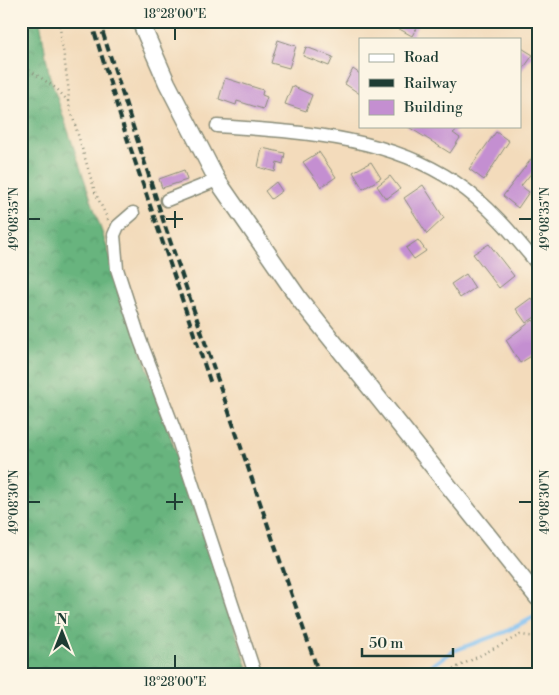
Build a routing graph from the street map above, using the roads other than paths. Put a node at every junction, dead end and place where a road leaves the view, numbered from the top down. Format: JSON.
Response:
{"nodes":[{"id":1,"x":140,"y":21,"type":"edge"},
{"id":2,"x":218,"y":126,"type":"dead end"},
{"id":3,"x":217,"y":180,"type":"junction"},
{"id":4,"x":167,"y":200,"type":"dead end"},
{"id":5,"x":133,"y":214,"type":"dead end"},
{"id":6,"x":538,"y":265,"type":"edge"},
{"id":7,"x":538,"y":598,"type":"edge"},
{"id":8,"x":255,"y":674,"type":"edge"}],
"edges":[{"from":1,"to":3,"type":"main road"},
{"from":2,"to":6,"type":"street"},
{"from":3,"to":4,"type":"street"},
{"from":3,"to":7,"type":"main road"},
{"from":5,"to":8,"type":"street"}]}
